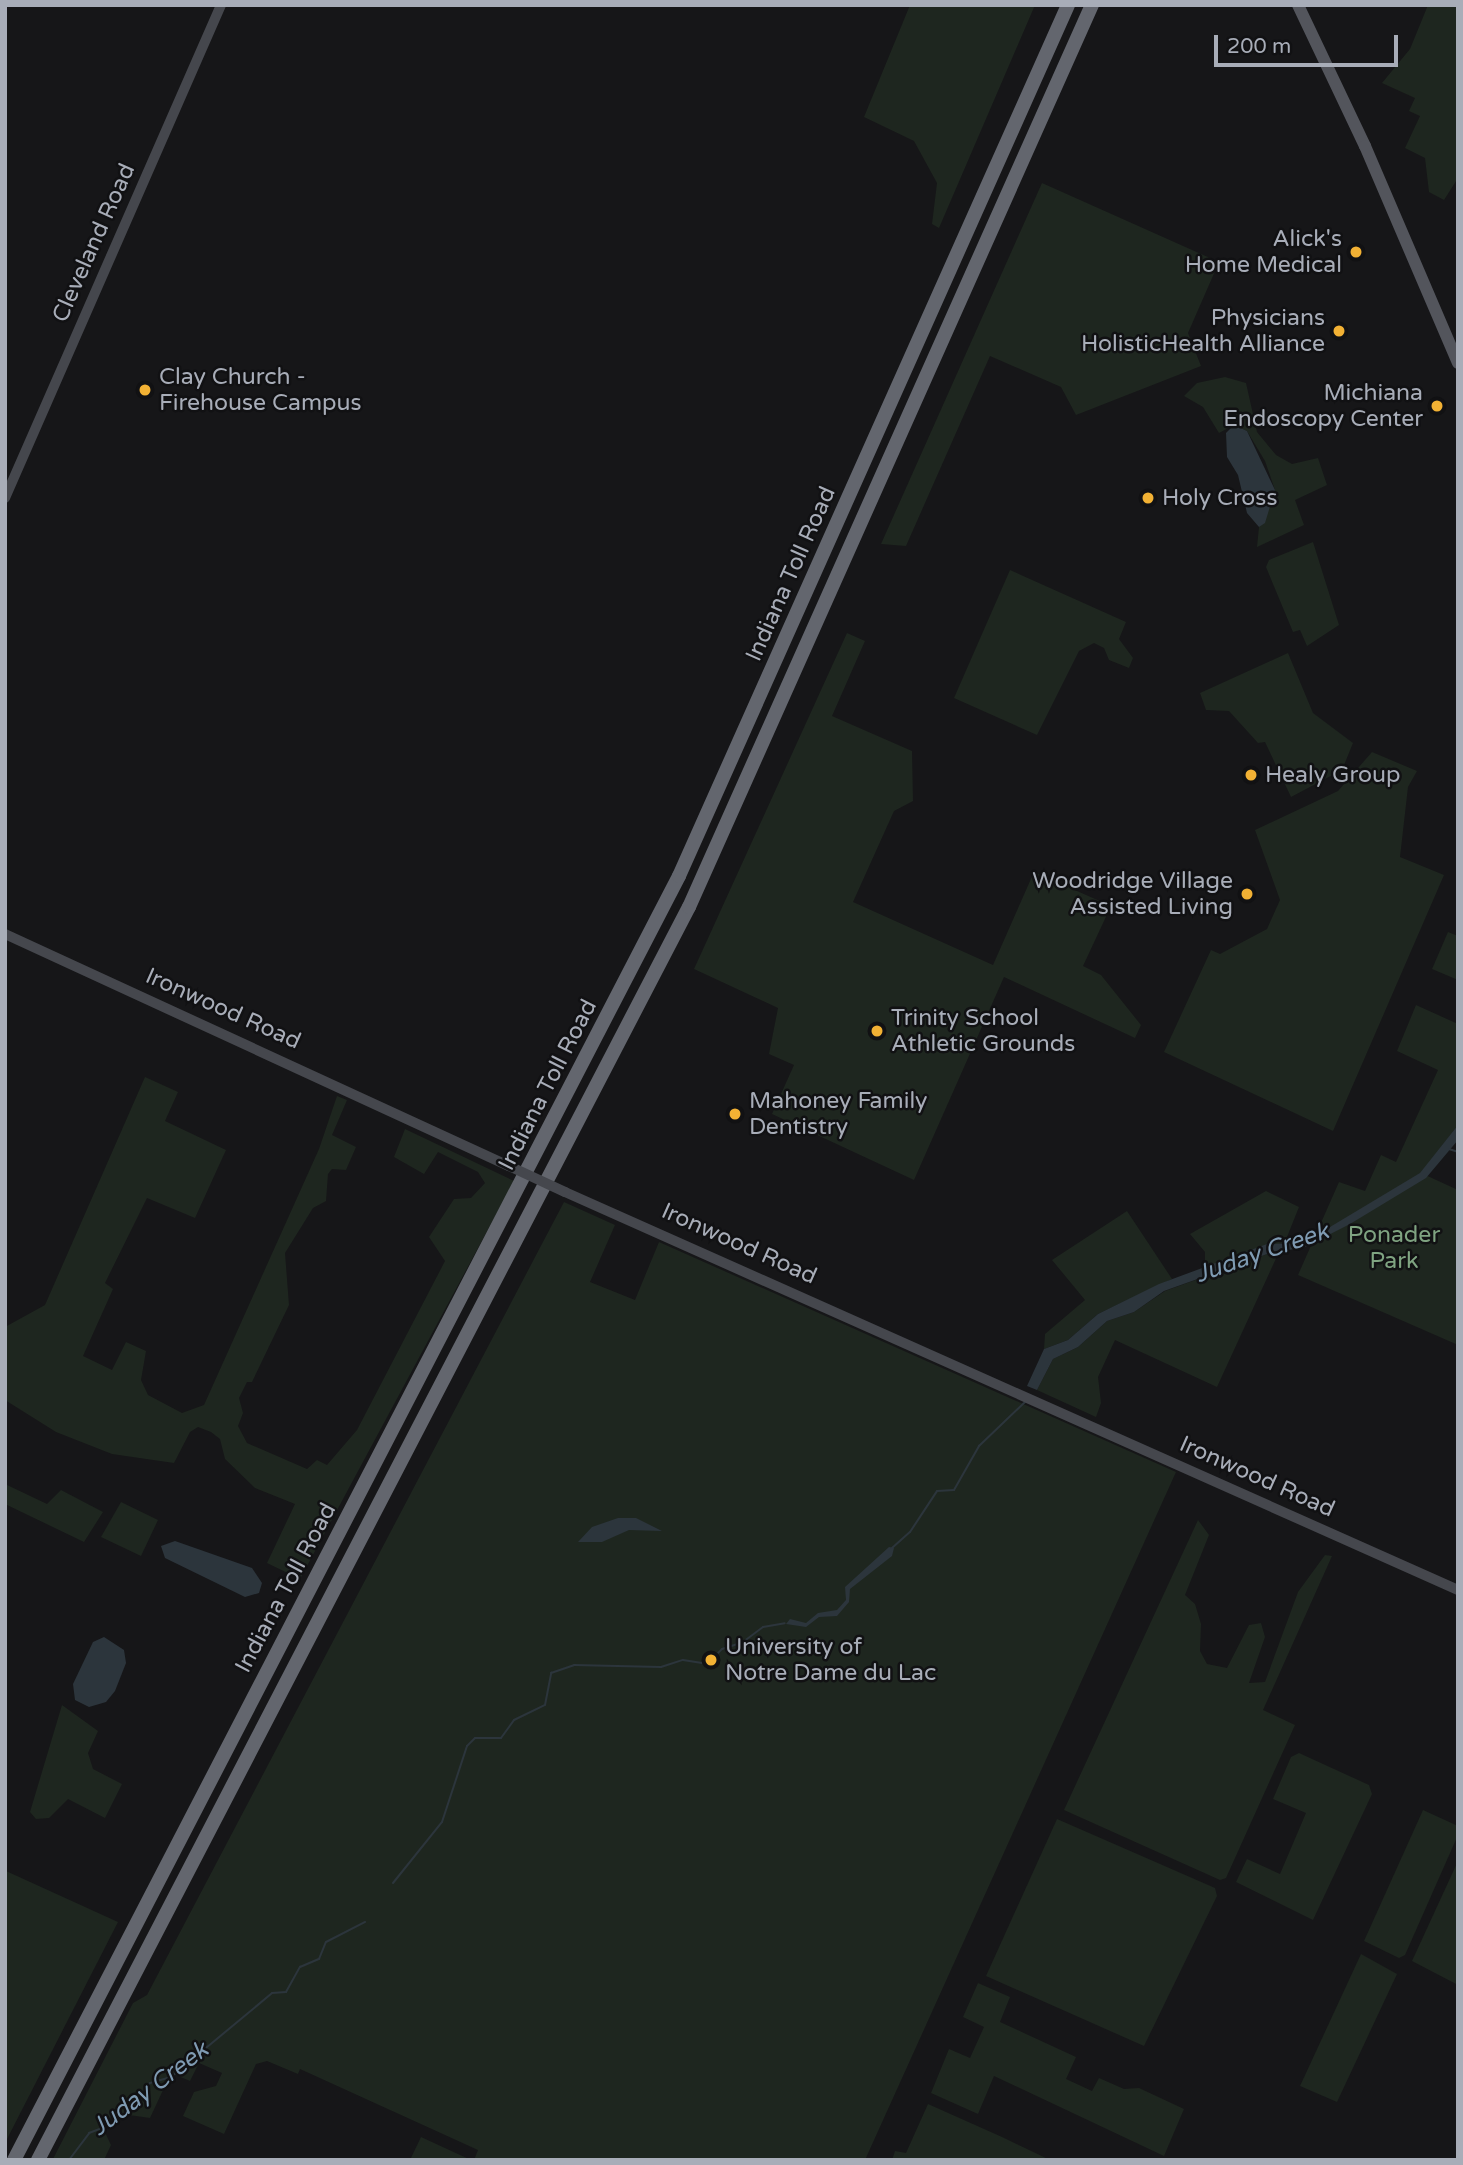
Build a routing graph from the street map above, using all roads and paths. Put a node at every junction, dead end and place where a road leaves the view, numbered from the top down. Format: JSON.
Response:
{"nodes":[{"id":1,"x":222,"y":5,"type":"edge"},
{"id":2,"x":1069,"y":5,"type":"edge"},
{"id":3,"x":1092,"y":5,"type":"edge"},
{"id":4,"x":1298,"y":5,"type":"edge"},
{"id":5,"x":1458,"y":363,"type":"edge"},
{"id":6,"x":5,"y":498,"type":"edge"},
{"id":7,"x":5,"y":934,"type":"edge"},
{"id":8,"x":1458,"y":1590,"type":"edge"},
{"id":9,"x":13,"y":2160,"type":"edge"},
{"id":10,"x":38,"y":2160,"type":"edge"}],
"edges":[{"from":1,"to":6,"type":"main road","name":"Cleveland Road"},
{"from":2,"to":9,"type":"highway","name":"Indiana Toll Road"},
{"from":3,"to":10,"type":"highway","name":"Indiana Toll Road"},
{"from":4,"to":5,"type":"main road"},
{"from":7,"to":8,"type":"main road","name":"Ironwood Road","bridge":true}]}
